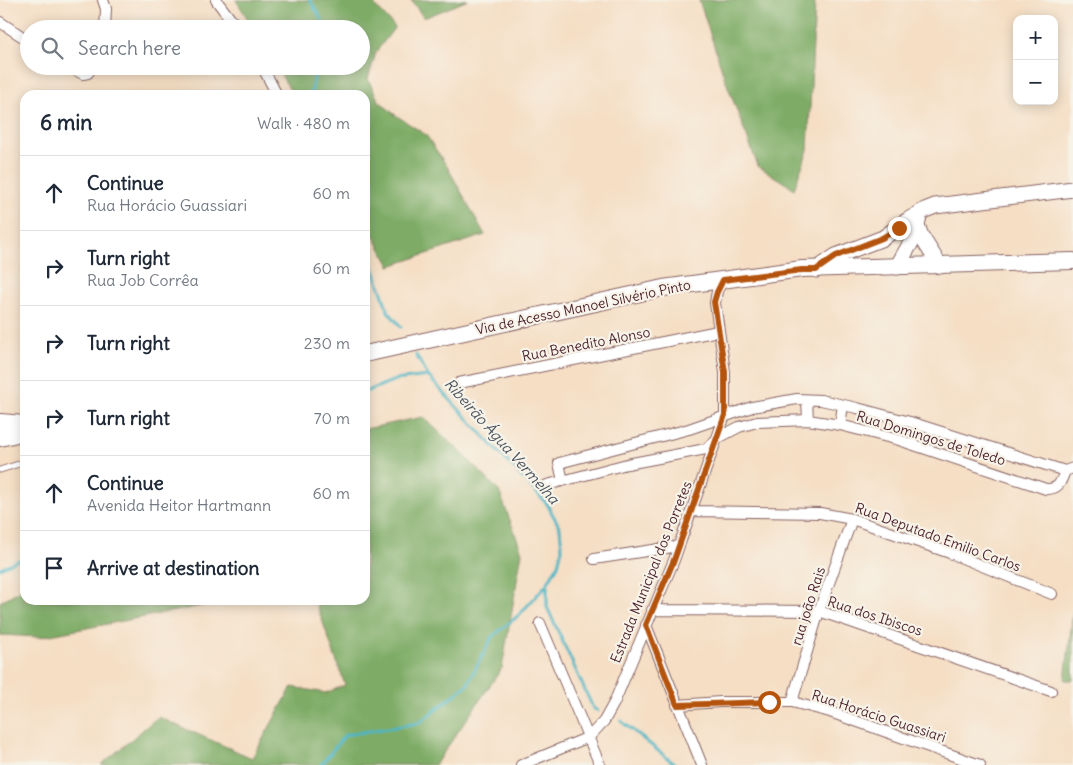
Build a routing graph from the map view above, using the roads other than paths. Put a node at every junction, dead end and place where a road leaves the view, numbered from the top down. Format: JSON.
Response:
{"nodes":[{"id":1,"x":103,"y":0,"type":"edge"},
{"id":2,"x":216,"y":0,"type":"edge"},
{"id":3,"x":105,"y":20,"type":"edge"},
{"id":4,"x":231,"y":20,"type":"edge"},
{"id":5,"x":0,"y":22,"type":"edge"},
{"id":6,"x":20,"y":35,"type":"edge"},
{"id":7,"x":267,"y":75,"type":"edge"},
{"id":8,"x":274,"y":90,"type":"edge"},
{"id":9,"x":1073,"y":188,"type":"edge"},
{"id":10,"x":918,"y":219,"type":"junction"},
{"id":11,"x":1073,"y":261,"type":"edge"},
{"id":12,"x":940,"y":266,"type":"junction"},
{"id":13,"x":897,"y":267,"type":"junction"},
{"id":14,"x":816,"y":270,"type":"junction"},
{"id":15,"x":723,"y":280,"type":"junction"},
{"id":16,"x":718,"y":332,"type":"junction"},
{"id":17,"x":370,"y":353,"type":"edge"},
{"id":18,"x":459,"y":383,"type":"dead end"},
{"id":19,"x":807,"y":400,"type":"junction"},
{"id":20,"x":843,"y":405,"type":"junction"},
{"id":21,"x":725,"y":415,"type":"junction"},
{"id":22,"x":808,"y":420,"type":"junction"},
{"id":23,"x":0,"y":422,"type":"edge"},
{"id":24,"x":20,"y":424,"type":"edge"},
{"id":25,"x":840,"y":425,"type":"junction"},
{"id":26,"x":20,"y":433,"type":"edge"},
{"id":27,"x":0,"y":438,"type":"edge"},
{"id":28,"x":718,"y":438,"type":"junction"},
{"id":29,"x":20,"y":464,"type":"edge"},
{"id":30,"x":1069,"y":469,"type":"edge"},
{"id":31,"x":0,"y":470,"type":"edge"},
{"id":32,"x":563,"y":481,"type":"junction"},
{"id":33,"x":547,"y":485,"type":"dead end"},
{"id":34,"x":692,"y":511,"type":"junction"},
{"id":35,"x":852,"y":519,"type":"junction"},
{"id":36,"x":679,"y":546,"type":"junction"},
{"id":37,"x":594,"y":560,"type":"dead end"},
{"id":38,"x":1052,"y":594,"type":"dead end"},
{"id":39,"x":652,"y":610,"type":"junction"},
{"id":40,"x":819,"y":611,"type":"junction"},
{"id":41,"x":540,"y":623,"type":"dead end"},
{"id":42,"x":646,"y":625,"type":"junction"},
{"id":43,"x":1051,"y":691,"type":"dead end"},
{"id":44,"x":792,"y":702,"type":"junction"},
{"id":45,"x":677,"y":705,"type":"junction"},
{"id":46,"x":589,"y":736,"type":"junction"},
{"id":47,"x":521,"y":765,"type":"edge"},
{"id":48,"x":600,"y":765,"type":"edge"},
{"id":49,"x":702,"y":765,"type":"edge"},
{"id":50,"x":980,"y":765,"type":"edge"}],
"edges":[{"from":1,"to":3,"type":"street"},
{"from":2,"to":4,"type":"street"},
{"from":5,"to":6,"type":"street"},
{"from":7,"to":8,"type":"street"},
{"from":9,"to":10,"type":"street"},
{"from":10,"to":12,"type":"street"},
{"from":10,"to":13,"type":"street"},
{"from":10,"to":14,"type":"street"},
{"from":11,"to":12,"type":"main road","name":"Via de Acesso Manoel Silvério Pinto"},
{"from":12,"to":13,"type":"main road","name":"Via de Acesso Manoel Silvério Pinto"},
{"from":13,"to":14,"type":"main road","name":"Via de Acesso Manoel Silvério Pinto"},
{"from":14,"to":15,"type":"main road","name":"Via de Acesso Manoel Silvério Pinto"},
{"from":15,"to":16,"type":"street","name":"Estrada Municipal dos Porretes"},
{"from":15,"to":17,"type":"main road","name":"Via de Acesso Manoel Silvério Pinto"},
{"from":16,"to":18,"type":"street","name":"Rua Benedito Alonso"},
{"from":16,"to":21,"type":"street","name":"Estrada Municipal dos Porretes"},
{"from":19,"to":20,"type":"street","name":"Rua Domingos de Toledo"},
{"from":19,"to":21,"type":"street","name":"Rua Domingos de Toledo"},
{"from":19,"to":22,"type":"street"},
{"from":20,"to":25,"type":"street"},
{"from":20,"to":30,"type":"street","name":"Rua Domingos de Toledo"},
{"from":21,"to":28,"type":"street","name":"Estrada Municipal dos Porretes"},
{"from":21,"to":32,"type":"street","name":"Rua Domingos de Toledo"},
{"from":22,"to":25,"type":"street","name":"Rua Domingos de Toledo"},
{"from":22,"to":28,"type":"street","name":"Rua Domingos de Toledo"},
{"from":23,"to":24,"type":"main road"},
{"from":25,"to":30,"type":"street","name":"Rua Domingos de Toledo"},
{"from":26,"to":27,"type":"main road"},
{"from":28,"to":32,"type":"street","name":"Rua Domingos de Toledo"},
{"from":28,"to":34,"type":"street","name":"Estrada Municipal dos Porretes"},
{"from":29,"to":31,"type":"lane"},
{"from":32,"to":33,"type":"street","name":"Rua Domingos de Toledo"},
{"from":34,"to":35,"type":"street","name":"Rua Deputado Emilio Carlos"},
{"from":34,"to":36,"type":"street","name":"Estrada Municipal dos Porretes"},
{"from":35,"to":38,"type":"street","name":"Rua Deputado Emilio Carlos"},
{"from":35,"to":40,"type":"street","name":"rua joão Rais"},
{"from":36,"to":37,"type":"street"},
{"from":36,"to":39,"type":"street","name":"Estrada Municipal dos Porretes"},
{"from":39,"to":40,"type":"street","name":"Rua dos Ibiscos"},
{"from":39,"to":42,"type":"street","name":"Estrada Municipal dos Porretes"},
{"from":40,"to":43,"type":"street","name":"Rua dos Ibiscos"},
{"from":40,"to":44,"type":"street","name":"rua joão Rais"},
{"from":41,"to":46,"type":"street"},
{"from":42,"to":45,"type":"street"},
{"from":42,"to":46,"type":"street","name":"Estrada Municipal dos Porretes"},
{"from":44,"to":45,"type":"street","name":"Rua Horácio Guassiari"},
{"from":44,"to":50,"type":"street","name":"Rua Horácio Guassiari"},
{"from":45,"to":49,"type":"street"},
{"from":46,"to":47,"type":"street","name":"Estrada Municipal dos Porretes"},
{"from":46,"to":48,"type":"street"}]}
